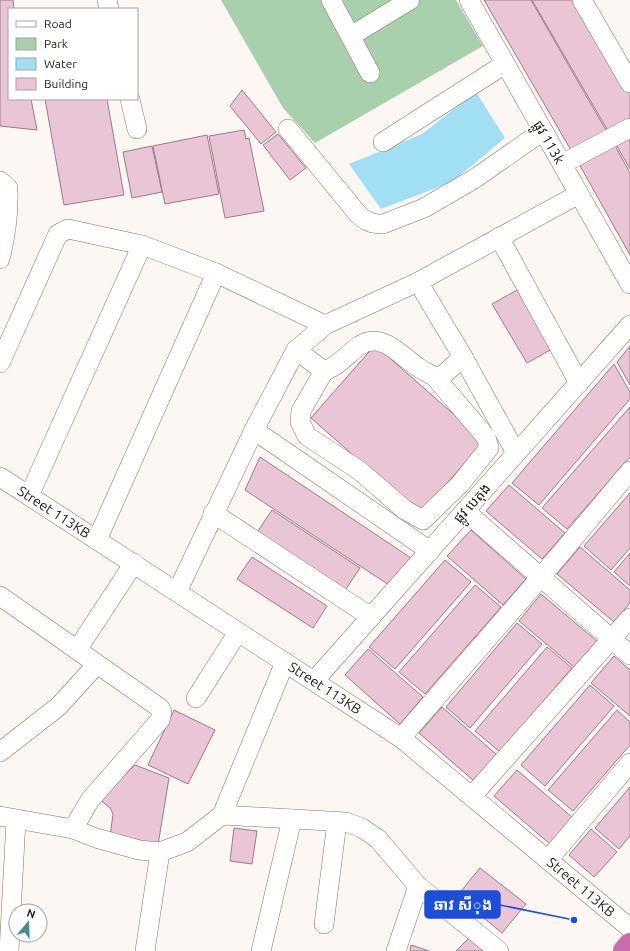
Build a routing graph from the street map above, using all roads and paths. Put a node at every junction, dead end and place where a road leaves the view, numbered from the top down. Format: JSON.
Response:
{"nodes":[{"id":1,"x":331,"y":0,"type":"edge"},
{"id":2,"x":410,"y":0,"type":"edge"},
{"id":3,"x":469,"y":0,"type":"edge"},
{"id":4,"x":582,"y":0,"type":"edge"},
{"id":5,"x":351,"y":36,"type":"junction"},
{"id":6,"x":505,"y":64,"type":"junction"},
{"id":7,"x":370,"y":73,"type":"dead end"},
{"id":8,"x":630,"y":83,"type":"edge"},
{"id":9,"x":130,"y":100,"type":"edge"},
{"id":10,"x":136,"y":128,"type":"dead end"},
{"id":11,"x":630,"y":128,"type":"edge"},
{"id":12,"x":288,"y":129,"type":"dead end"},
{"id":13,"x":543,"y":131,"type":"junction"},
{"id":14,"x":383,"y":142,"type":"dead end"},
{"id":15,"x":562,"y":164,"type":"junction"},
{"id":16,"x":0,"y":181,"type":"edge"},
{"id":17,"x":579,"y":194,"type":"junction"},
{"id":18,"x":499,"y":237,"type":"junction"},
{"id":19,"x":142,"y":245,"type":"junction"},
{"id":20,"x":0,"y":259,"type":"edge"},
{"id":21,"x":216,"y":273,"type":"junction"},
{"id":22,"x":418,"y":282,"type":"junction"},
{"id":23,"x":630,"y":284,"type":"edge"},
{"id":24,"x":325,"y":325,"type":"junction"},
{"id":25,"x":630,"y":325,"type":"edge"},
{"id":26,"x":296,"y":350,"type":"junction"},
{"id":27,"x":463,"y":357,"type":"junction"},
{"id":28,"x":0,"y":363,"type":"edge"},
{"id":29,"x":324,"y":370,"type":"junction"},
{"id":30,"x":435,"y":377,"type":"junction"},
{"id":31,"x":579,"y":383,"type":"junction"},
{"id":32,"x":254,"y":430,"type":"junction"},
{"id":33,"x":516,"y":454,"type":"junction"},
{"id":34,"x":360,"y":471,"type":"junction"},
{"id":35,"x":630,"y":471,"type":"edge"},
{"id":36,"x":0,"y":476,"type":"edge"},
{"id":37,"x":460,"y":484,"type":"junction"},
{"id":38,"x":343,"y":491,"type":"junction"},
{"id":39,"x":29,"y":496,"type":"junction"},
{"id":40,"x":471,"y":504,"type":"junction"},
{"id":41,"x":213,"y":513,"type":"junction"},
{"id":42,"x":96,"y":540,"type":"junction"},
{"id":43,"x":430,"y":551,"type":"junction"},
{"id":44,"x":134,"y":564,"type":"junction"},
{"id":45,"x":541,"y":577,"type":"junction"},
{"id":46,"x":176,"y":592,"type":"junction"},
{"id":47,"x":0,"y":596,"type":"edge"},
{"id":48,"x":371,"y":617,"type":"junction"},
{"id":49,"x":630,"y":618,"type":"edge"},
{"id":50,"x":238,"y":632,"type":"junction"},
{"id":51,"x":612,"y":640,"type":"junction"},
{"id":52,"x":77,"y":650,"type":"junction"},
{"id":53,"x":630,"y":655,"type":"edge"},
{"id":54,"x":285,"y":662,"type":"junction"},
{"id":55,"x":97,"y":664,"type":"junction"},
{"id":56,"x":314,"y":681,"type":"junction"},
{"id":57,"x":196,"y":698,"type":"dead end"},
{"id":58,"x":401,"y":738,"type":"junction"},
{"id":59,"x":0,"y":752,"type":"edge"},
{"id":60,"x":630,"y":763,"type":"edge"},
{"id":61,"x":472,"y":796,"type":"junction"},
{"id":62,"x":222,"y":815,"type":"junction"},
{"id":63,"x":8,"y":818,"type":"edge"},
{"id":64,"x":292,"y":819,"type":"junction"},
{"id":65,"x":337,"y":822,"type":"junction"},
{"id":66,"x":73,"y":830,"type":"junction"},
{"id":67,"x":160,"y":852,"type":"junction"},
{"id":68,"x":548,"y":860,"type":"junction"},
{"id":69,"x":418,"y":886,"type":"junction"},
{"id":70,"x":324,"y":924,"type":"dead end"},
{"id":71,"x":630,"y":928,"type":"edge"},
{"id":72,"x":630,"y":944,"type":"edge"},
{"id":73,"x":10,"y":951,"type":"edge"},
{"id":74,"x":145,"y":951,"type":"edge"},
{"id":75,"x":262,"y":951,"type":"edge"},
{"id":76,"x":396,"y":951,"type":"edge"},
{"id":77,"x":499,"y":951,"type":"edge"},
{"id":78,"x":624,"y":951,"type":"edge"}],
"edges":[{"from":1,"to":5,"type":"street"},
{"from":2,"to":5,"type":"street"},
{"from":3,"to":6,"type":"street","name":"ផ្លូវ 113k"},
{"from":4,"to":8,"type":"street"},
{"from":5,"to":7,"type":"street"},
{"from":6,"to":13,"type":"street","name":"ផ្លូវ 113k"},
{"from":6,"to":14,"type":"street"},
{"from":9,"to":10,"type":"street"},
{"from":11,"to":15,"type":"street"},
{"from":12,"to":13,"type":"street"},
{"from":13,"to":15,"type":"street","name":"ផ្លូវ 113k"},
{"from":15,"to":17,"type":"street","name":"ផ្លូវ 113k"},
{"from":16,"to":20,"type":"street"},
{"from":17,"to":18,"type":"street"},
{"from":17,"to":23,"type":"street","name":"ផ្លូវ 113k"},
{"from":18,"to":22,"type":"street"},
{"from":18,"to":31,"type":"street"},
{"from":19,"to":21,"type":"street"},
{"from":19,"to":28,"type":"street"},
{"from":19,"to":39,"type":"street"},
{"from":21,"to":24,"type":"street"},
{"from":21,"to":42,"type":"street"},
{"from":22,"to":24,"type":"street"},
{"from":22,"to":27,"type":"street"},
{"from":24,"to":26,"type":"street"},
{"from":25,"to":31,"type":"street","name":"ផ្លូវ បេតុង"},
{"from":26,"to":29,"type":"street"},
{"from":26,"to":32,"type":"street"},
{"from":27,"to":30,"type":"street"},
{"from":27,"to":33,"type":"street"},
{"from":29,"to":30,"type":"street"},
{"from":29,"to":34,"type":"street"},
{"from":30,"to":37,"type":"street"},
{"from":31,"to":33,"type":"street","name":"ផ្លូវ បេតុង"},
{"from":32,"to":38,"type":"street"},
{"from":32,"to":41,"type":"street"},
{"from":33,"to":40,"type":"street","name":"ផ្លូវ បេតុង"},
{"from":34,"to":37,"type":"street"},
{"from":34,"to":38,"type":"street"},
{"from":35,"to":45,"type":"street"},
{"from":36,"to":39,"type":"street","name":"Street 113KB"},
{"from":37,"to":40,"type":"street"},
{"from":38,"to":43,"type":"street"},
{"from":39,"to":42,"type":"street","name":"Street 113KB"},
{"from":40,"to":43,"type":"street","name":"ផ្លូវ បេតុង"},
{"from":40,"to":45,"type":"street"},
{"from":41,"to":46,"type":"street"},
{"from":41,"to":48,"type":"street"},
{"from":42,"to":44,"type":"street","name":"Street 113KB"},
{"from":43,"to":48,"type":"street","name":"ផ្លូវ បេតុង"},
{"from":44,"to":46,"type":"street","name":"Street 113KB"},
{"from":44,"to":52,"type":"street"},
{"from":45,"to":51,"type":"street"},
{"from":45,"to":58,"type":"street"},
{"from":46,"to":50,"type":"street","name":"Street 113KB"},
{"from":47,"to":52,"type":"street"},
{"from":48,"to":56,"type":"street","name":"ផ្លូវ បេតុង"},
{"from":49,"to":51,"type":"street"},
{"from":50,"to":54,"type":"street","name":"Street 113KB"},
{"from":50,"to":57,"type":"street"},
{"from":51,"to":53,"type":"street"},
{"from":51,"to":61,"type":"street"},
{"from":52,"to":55,"type":"street"},
{"from":54,"to":56,"type":"street","name":"Street 113KB"},
{"from":54,"to":62,"type":"street"},
{"from":55,"to":59,"type":"street"},
{"from":55,"to":66,"type":"street"},
{"from":56,"to":58,"type":"street","name":"Street 113KB"},
{"from":58,"to":61,"type":"street","name":"Street 113KB"},
{"from":60,"to":68,"type":"street"},
{"from":61,"to":68,"type":"street","name":"Street 113KB"},
{"from":62,"to":64,"type":"street"},
{"from":62,"to":67,"type":"street"},
{"from":63,"to":66,"type":"street"},
{"from":63,"to":73,"type":"street"},
{"from":64,"to":65,"type":"street"},
{"from":64,"to":75,"type":"street"},
{"from":65,"to":69,"type":"street"},
{"from":65,"to":70,"type":"street"},
{"from":66,"to":67,"type":"street"},
{"from":67,"to":74,"type":"street"},
{"from":68,"to":71,"type":"street","name":"Street 113KB"},
{"from":69,"to":76,"type":"street"},
{"from":69,"to":77,"type":"street"},
{"from":72,"to":78,"type":"highway"}]}
